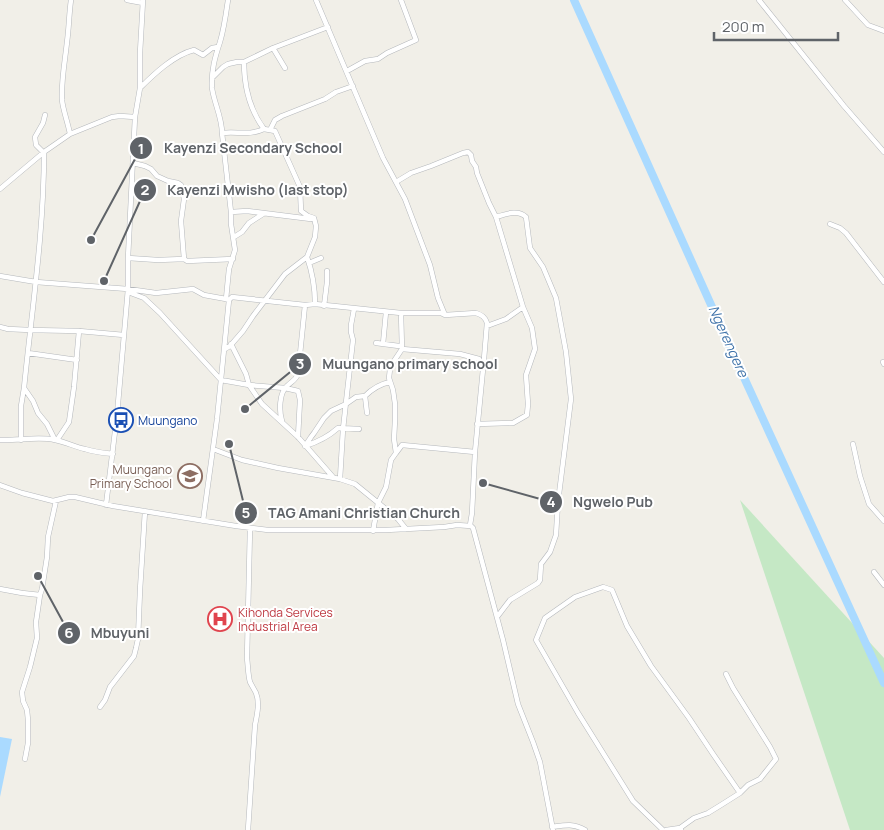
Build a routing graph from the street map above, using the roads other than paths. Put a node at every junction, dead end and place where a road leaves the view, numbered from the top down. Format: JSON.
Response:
{"nodes":[{"id":1,"x":71,"y":0,"type":"edge"},
{"id":2,"x":127,"y":0,"type":"edge"},
{"id":3,"x":228,"y":0,"type":"edge"},
{"id":4,"x":317,"y":0,"type":"edge"},
{"id":5,"x":401,"y":0,"type":"edge"},
{"id":6,"x":759,"y":0,"type":"edge"},
{"id":7,"x":845,"y":0,"type":"edge"},
{"id":8,"x":143,"y":2,"type":"edge"},
{"id":9,"x":328,"y":28,"type":"junction"},
{"id":10,"x":884,"y":30,"type":"edge"},
{"id":11,"x":218,"y":47,"type":"junction"},
{"id":12,"x":272,"y":48,"type":"junction"},
{"id":13,"x":244,"y":62,"type":"junction"},
{"id":14,"x":285,"y":68,"type":"dead end"},
{"id":15,"x":347,"y":71,"type":"junction"},
{"id":16,"x":212,"y":78,"type":"junction"},
{"id":17,"x":353,"y":86,"type":"junction"},
{"id":18,"x":140,"y":88,"type":"junction"},
{"id":19,"x":45,"y":115,"type":"dead end"},
{"id":20,"x":135,"y":117,"type":"junction"},
{"id":21,"x":264,"y":129,"type":"junction"},
{"id":22,"x":270,"y":130,"type":"junction"},
{"id":23,"x":222,"y":133,"type":"junction"},
{"id":24,"x":70,"y":134,"type":"junction"},
{"id":25,"x":44,"y":152,"type":"junction"},
{"id":26,"x":884,"y":152,"type":"edge"},
{"id":27,"x":133,"y":163,"type":"junction"},
{"id":28,"x":396,"y":182,"type":"junction"},
{"id":29,"x":0,"y":189,"type":"edge"},
{"id":30,"x":231,"y":212,"type":"junction"},
{"id":31,"x":264,"y":214,"type":"junction"},
{"id":32,"x":496,"y":218,"type":"junction"},
{"id":33,"x":315,"y":220,"type":"junction"},
{"id":34,"x":830,"y":224,"type":"dead end"},
{"id":35,"x":234,"y":237,"type":"junction"},
{"id":36,"x":307,"y":257,"type":"junction"},
{"id":37,"x":128,"y":258,"type":"junction"},
{"id":38,"x":321,"y":258,"type":"dead end"},
{"id":39,"x":184,"y":259,"type":"junction"},
{"id":40,"x":233,"y":259,"type":"junction"},
{"id":41,"x":309,"y":263,"type":"junction"},
{"id":42,"x":327,"y":271,"type":"dead end"},
{"id":43,"x":0,"y":276,"type":"edge"},
{"id":44,"x":36,"y":282,"type":"junction"},
{"id":45,"x":884,"y":282,"type":"edge"},
{"id":46,"x":128,"y":290,"type":"junction"},
{"id":47,"x":228,"y":300,"type":"junction"},
{"id":48,"x":265,"y":300,"type":"junction"},
{"id":49,"x":315,"y":304,"type":"junction"},
{"id":50,"x":305,"y":305,"type":"junction"},
{"id":51,"x":324,"y":306,"type":"junction"},
{"id":52,"x":523,"y":307,"type":"junction"},
{"id":53,"x":354,"y":309,"type":"junction"},
{"id":54,"x":386,"y":312,"type":"junction"},
{"id":55,"x":401,"y":313,"type":"junction"},
{"id":56,"x":446,"y":315,"type":"junction"},
{"id":57,"x":486,"y":326,"type":"junction"},
{"id":58,"x":0,"y":327,"type":"edge"},
{"id":59,"x":30,"y":330,"type":"junction"},
{"id":60,"x":79,"y":330,"type":"junction"},
{"id":61,"x":124,"y":335,"type":"junction"},
{"id":62,"x":376,"y":343,"type":"dead end"},
{"id":63,"x":231,"y":344,"type":"junction"},
{"id":64,"x":383,"y":344,"type":"junction"},
{"id":65,"x":400,"y":348,"type":"junction"},
{"id":66,"x":225,"y":349,"type":"junction"},
{"id":67,"x":28,"y":353,"type":"junction"},
{"id":68,"x":479,"y":359,"type":"dead end"},
{"id":69,"x":77,"y":360,"type":"junction"},
{"id":70,"x":221,"y":380,"type":"junction"},
{"id":71,"x":390,"y":382,"type":"junction"},
{"id":72,"x":249,"y":385,"type":"junction"},
{"id":73,"x":24,"y":388,"type":"junction"},
{"id":74,"x":285,"y":388,"type":"junction"},
{"id":75,"x":365,"y":396,"type":"junction"},
{"id":76,"x":346,"y":404,"type":"junction"},
{"id":77,"x":367,"y":413,"type":"dead end"},
{"id":78,"x":283,"y":422,"type":"junction"},
{"id":79,"x":477,"y":424,"type":"junction"},
{"id":80,"x":344,"y":427,"type":"junction"},
{"id":81,"x":359,"y":429,"type":"dead end"},
{"id":82,"x":298,"y":437,"type":"junction"},
{"id":83,"x":0,"y":440,"type":"edge"},
{"id":84,"x":21,"y":440,"type":"junction"},
{"id":85,"x":56,"y":440,"type":"junction"},
{"id":86,"x":853,"y":444,"type":"dead end"},
{"id":87,"x":305,"y":446,"type":"junction"},
{"id":88,"x":213,"y":449,"type":"junction"},
{"id":89,"x":474,"y":452,"type":"junction"},
{"id":90,"x":113,"y":454,"type":"junction"},
{"id":91,"x":396,"y":454,"type":"junction"},
{"id":92,"x":334,"y":478,"type":"junction"},
{"id":93,"x":340,"y":479,"type":"junction"},
{"id":94,"x":0,"y":485,"type":"edge"},
{"id":95,"x":56,"y":502,"type":"junction"},
{"id":96,"x":378,"y":503,"type":"junction"},
{"id":97,"x":106,"y":505,"type":"junction"},
{"id":98,"x":145,"y":511,"type":"junction"},
{"id":99,"x":203,"y":521,"type":"junction"},
{"id":100,"x":884,"y":521,"type":"edge"},
{"id":101,"x":470,"y":525,"type":"junction"},
{"id":102,"x":250,"y":528,"type":"junction"},
{"id":103,"x":406,"y":530,"type":"junction"},
{"id":104,"x":373,"y":531,"type":"junction"},
{"id":105,"x":874,"y":572,"type":"dead end"},
{"id":106,"x":884,"y":585,"type":"edge"},
{"id":107,"x":0,"y":589,"type":"edge"},
{"id":108,"x":40,"y":595,"type":"junction"},
{"id":109,"x":497,"y":617,"type":"junction"},
{"id":110,"x":726,"y":674,"type":"dead end"},
{"id":111,"x":100,"y":707,"type":"dead end"},
{"id":112,"x":25,"y":758,"type":"dead end"},
{"id":113,"x":740,"y":792,"type":"junction"},
{"id":114,"x":552,"y":829,"type":"edge"},
{"id":115,"x":681,"y":829,"type":"edge"},
{"id":116,"x":248,"y":830,"type":"edge"},
{"id":117,"x":585,"y":830,"type":"edge"},
{"id":118,"x":665,"y":830,"type":"edge"}],
"edges":[{"from":1,"to":24,"type":"street"},
{"from":2,"to":8,"type":"street"},
{"from":3,"to":11,"type":"street"},
{"from":4,"to":9,"type":"street"},
{"from":5,"to":15,"type":"street"},
{"from":6,"to":26,"type":"street"},
{"from":7,"to":10,"type":"street"},
{"from":8,"to":18,"type":"street"},
{"from":9,"to":12,"type":"street"},
{"from":9,"to":15,"type":"street"},
{"from":11,"to":16,"type":"street"},
{"from":11,"to":18,"type":"street"},
{"from":12,"to":13,"type":"street"},
{"from":12,"to":14,"type":"street"},
{"from":13,"to":16,"type":"street"},
{"from":13,"to":21,"type":"street"},
{"from":15,"to":17,"type":"street"},
{"from":16,"to":23,"type":"street"},
{"from":17,"to":22,"type":"street"},
{"from":17,"to":28,"type":"street"},
{"from":18,"to":20,"type":"street"},
{"from":19,"to":25,"type":"street"},
{"from":20,"to":24,"type":"street"},
{"from":20,"to":27,"type":"street"},
{"from":21,"to":22,"type":"street"},
{"from":21,"to":23,"type":"street"},
{"from":22,"to":33,"type":"street"},
{"from":23,"to":30,"type":"street"},
{"from":24,"to":25,"type":"street"},
{"from":25,"to":29,"type":"street"},
{"from":25,"to":44,"type":"street"},
{"from":27,"to":37,"type":"street"},
{"from":27,"to":39,"type":"street"},
{"from":28,"to":32,"type":"street"},
{"from":28,"to":56,"type":"street"},
{"from":30,"to":31,"type":"street"},
{"from":30,"to":35,"type":"street"},
{"from":31,"to":33,"type":"street"},
{"from":31,"to":35,"type":"street"},
{"from":32,"to":52,"type":"street"},
{"from":32,"to":109,"type":"street"},
{"from":33,"to":36,"type":"street"},
{"from":34,"to":45,"type":"street"},
{"from":35,"to":40,"type":"street"},
{"from":36,"to":41,"type":"street"},
{"from":36,"to":48,"type":"street"},
{"from":37,"to":39,"type":"street"},
{"from":37,"to":46,"type":"street"},
{"from":38,"to":41,"type":"street"},
{"from":39,"to":40,"type":"street"},
{"from":40,"to":47,"type":"street"},
{"from":41,"to":49,"type":"street"},
{"from":42,"to":51,"type":"street"},
{"from":43,"to":44,"type":"street"},
{"from":44,"to":46,"type":"street"},
{"from":44,"to":59,"type":"street"},
{"from":46,"to":47,"type":"street"},
{"from":46,"to":61,"type":"street"},
{"from":46,"to":70,"type":"street"},
{"from":47,"to":48,"type":"street"},
{"from":47,"to":66,"type":"street"},
{"from":48,"to":50,"type":"street"},
{"from":48,"to":63,"type":"street"},
{"from":49,"to":50,"type":"street"},
{"from":49,"to":51,"type":"street"},
{"from":50,"to":74,"type":"street"},
{"from":51,"to":53,"type":"street"},
{"from":52,"to":57,"type":"street"},
{"from":52,"to":79,"type":"street"},
{"from":53,"to":54,"type":"street"},
{"from":53,"to":76,"type":"street"},
{"from":54,"to":55,"type":"street"},
{"from":54,"to":64,"type":"street"},
{"from":55,"to":56,"type":"street"},
{"from":55,"to":65,"type":"street"},
{"from":56,"to":57,"type":"street"},
{"from":57,"to":79,"type":"street"},
{"from":58,"to":59,"type":"street"},
{"from":59,"to":60,"type":"street"},
{"from":59,"to":67,"type":"street"},
{"from":60,"to":61,"type":"street"},
{"from":60,"to":69,"type":"street"},
{"from":61,"to":90,"type":"street"},
{"from":62,"to":64,"type":"street"},
{"from":63,"to":66,"type":"street"},
{"from":63,"to":72,"type":"street"},
{"from":64,"to":65,"type":"street"},
{"from":65,"to":68,"type":"street"},
{"from":65,"to":71,"type":"street"},
{"from":66,"to":70,"type":"street"},
{"from":67,"to":69,"type":"street"},
{"from":67,"to":73,"type":"street"},
{"from":69,"to":85,"type":"street"},
{"from":70,"to":72,"type":"street"},
{"from":70,"to":88,"type":"street"},
{"from":71,"to":75,"type":"street"},
{"from":71,"to":91,"type":"street"},
{"from":72,"to":74,"type":"street"},
{"from":72,"to":78,"type":"street"},
{"from":73,"to":84,"type":"street"},
{"from":73,"to":85,"type":"street"},
{"from":74,"to":78,"type":"street"},
{"from":74,"to":82,"type":"street"},
{"from":75,"to":76,"type":"street"},
{"from":75,"to":77,"type":"street"},
{"from":76,"to":80,"type":"street"},
{"from":76,"to":87,"type":"street"},
{"from":78,"to":82,"type":"street"},
{"from":79,"to":89,"type":"street"},
{"from":80,"to":81,"type":"street"},
{"from":80,"to":87,"type":"street"},
{"from":80,"to":93,"type":"street"},
{"from":82,"to":87,"type":"street"},
{"from":83,"to":84,"type":"street"},
{"from":84,"to":85,"type":"street"},
{"from":85,"to":90,"type":"street"},
{"from":86,"to":100,"type":"street"},
{"from":87,"to":92,"type":"street"},
{"from":88,"to":92,"type":"street"},
{"from":88,"to":99,"type":"street"},
{"from":89,"to":91,"type":"street"},
{"from":89,"to":101,"type":"street"},
{"from":90,"to":97,"type":"street"},
{"from":91,"to":96,"type":"street"},
{"from":92,"to":93,"type":"street"},
{"from":93,"to":96,"type":"street"},
{"from":94,"to":95,"type":"street"},
{"from":95,"to":97,"type":"street"},
{"from":95,"to":108,"type":"street"},
{"from":96,"to":103,"type":"street"},
{"from":96,"to":104,"type":"street"},
{"from":97,"to":98,"type":"street"},
{"from":98,"to":99,"type":"street"},
{"from":98,"to":111,"type":"street"},
{"from":99,"to":102,"type":"street"},
{"from":101,"to":103,"type":"street"},
{"from":101,"to":109,"type":"street"},
{"from":102,"to":104,"type":"street"},
{"from":102,"to":116,"type":"street"},
{"from":103,"to":104,"type":"street"},
{"from":105,"to":106,"type":"street"},
{"from":107,"to":108,"type":"street"},
{"from":108,"to":112,"type":"street"},
{"from":109,"to":114,"type":"street"},
{"from":110,"to":113,"type":"street"},
{"from":113,"to":115,"type":"street"},
{"from":113,"to":118,"type":"street"},
{"from":114,"to":117,"type":"street"},
{"from":115,"to":118,"type":"street"}]}
